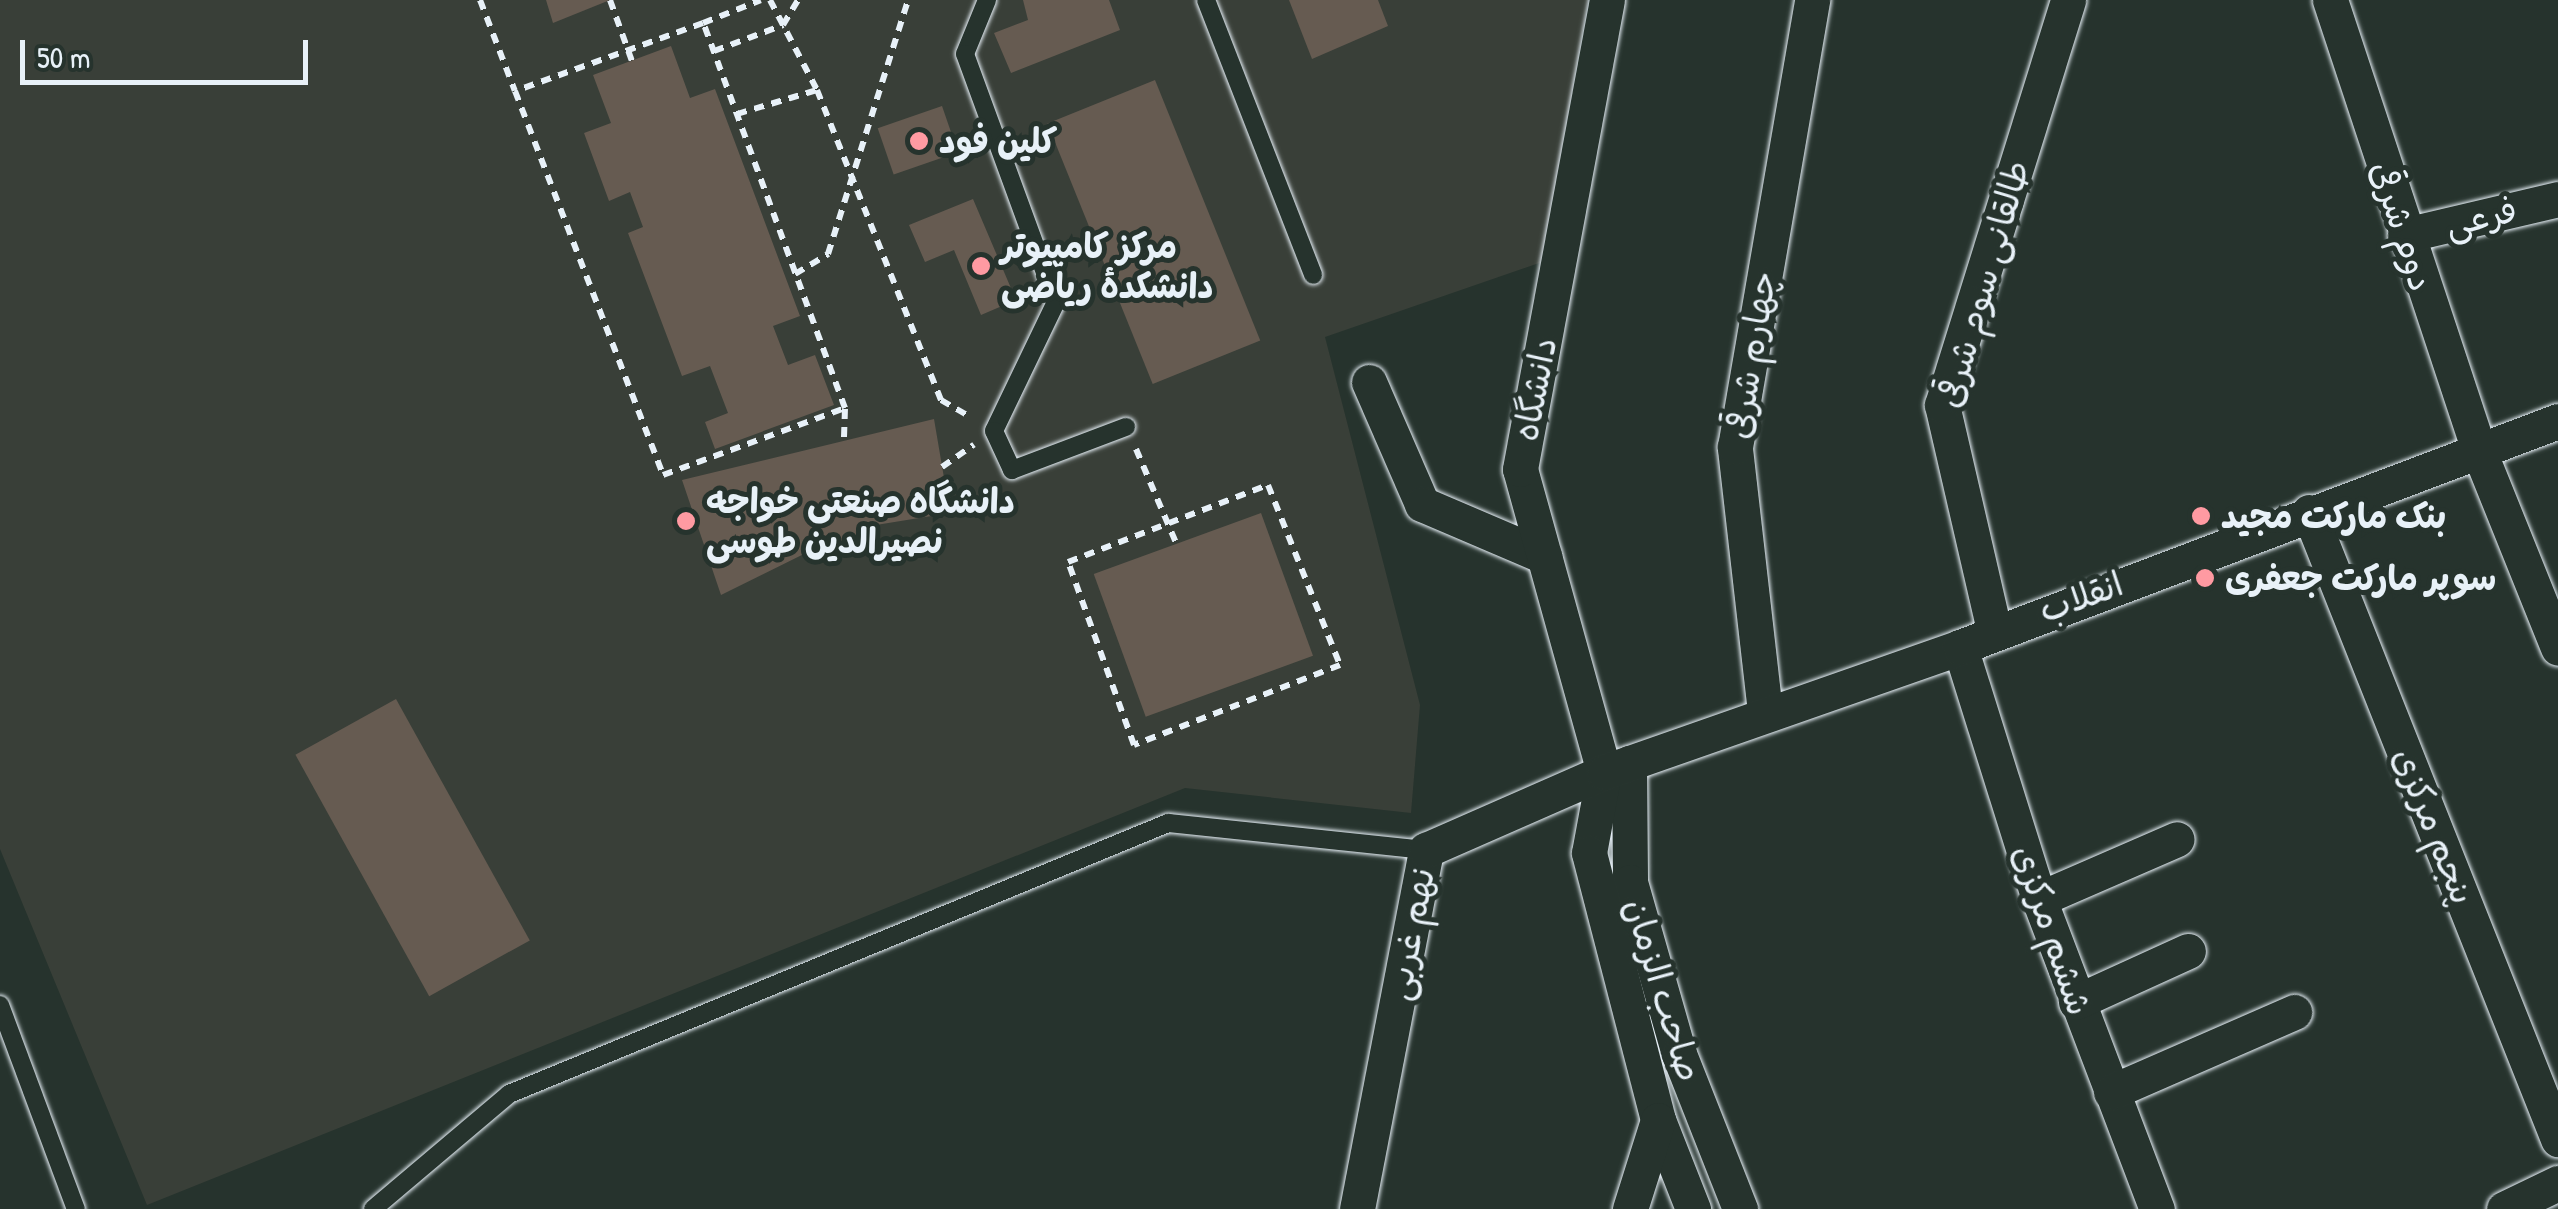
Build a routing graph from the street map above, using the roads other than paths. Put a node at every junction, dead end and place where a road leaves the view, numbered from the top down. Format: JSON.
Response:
{"nodes":[{"id":1,"x":987,"y":0,"type":"edge"},
{"id":2,"x":1206,"y":0,"type":"edge"},
{"id":3,"x":1607,"y":0,"type":"edge"},
{"id":4,"x":1812,"y":0,"type":"edge"},
{"id":5,"x":2068,"y":0,"type":"edge"},
{"id":6,"x":2330,"y":0,"type":"edge"},
{"id":7,"x":2558,"y":199,"type":"edge"},
{"id":8,"x":2404,"y":235,"type":"junction"},
{"id":9,"x":1313,"y":274,"type":"dead end"},
{"id":10,"x":1370,"y":382,"type":"dead end"},
{"id":11,"x":2558,"y":421,"type":"edge"},
{"id":12,"x":1126,"y":428,"type":"road end"},
{"id":13,"x":2478,"y":450,"type":"junction"},
{"id":14,"x":2309,"y":512,"type":"junction"},
{"id":15,"x":1544,"y":556,"type":"junction"},
{"id":16,"x":1994,"y":630,"type":"junction"},
{"id":17,"x":1960,"y":648,"type":"junction"},
{"id":18,"x":2558,"y":648,"type":"edge"},
{"id":19,"x":1765,"y":712,"type":"junction"},
{"id":20,"x":1616,"y":768,"type":"junction"},
{"id":21,"x":2178,"y":839,"type":"dead end"},
{"id":22,"x":1426,"y":850,"type":"junction"},
{"id":23,"x":2039,"y":898,"type":"junction"},
{"id":24,"x":2188,"y":951,"type":"dead end"},
{"id":25,"x":2076,"y":1002,"type":"junction"},
{"id":26,"x":0,"y":1005,"type":"edge"},
{"id":27,"x":2294,"y":1012,"type":"dead end"},
{"id":28,"x":2111,"y":1092,"type":"junction"},
{"id":29,"x":1658,"y":1120,"type":"junction"},
{"id":30,"x":2558,"y":1139,"type":"edge"},
{"id":31,"x":2558,"y":1183,"type":"edge"},
{"id":32,"x":76,"y":1209,"type":"edge"},
{"id":33,"x":373,"y":1209,"type":"edge"},
{"id":34,"x":1357,"y":1209,"type":"edge"},
{"id":35,"x":1630,"y":1209,"type":"edge"},
{"id":36,"x":1693,"y":1209,"type":"edge"},
{"id":37,"x":1740,"y":1209,"type":"edge"},
{"id":38,"x":2157,"y":1209,"type":"edge"},
{"id":39,"x":2504,"y":1209,"type":"edge"}],
"edges":[{"from":1,"to":12,"type":"lane"},
{"from":2,"to":9,"type":"lane"},
{"from":3,"to":15,"type":"street","name":"دانشگاه"},
{"from":4,"to":19,"type":"street","name":"چهارم شرقی"},
{"from":5,"to":16,"type":"street","name":"طالقانی سوم شرقی"},
{"from":6,"to":8,"type":"street","name":"دوم شرقی"},
{"from":7,"to":8,"type":"street","name":"فرعی"},
{"from":8,"to":13,"type":"street","name":"دوم شرقی"},
{"from":10,"to":15,"type":"street"},
{"from":11,"to":13,"type":"street","name":"انقلاب"},
{"from":13,"to":14,"type":"street","name":"انقلاب"},
{"from":13,"to":18,"type":"street","name":"دوم شرقی"},
{"from":14,"to":16,"type":"street","name":"انقلاب"},
{"from":14,"to":30,"type":"street","name":"پنجم مرکزی"},
{"from":15,"to":20,"type":"street","name":"دانشگاه"},
{"from":16,"to":17,"type":"street","name":"انقلاب"},
{"from":17,"to":19,"type":"street","name":"انقلاب"},
{"from":17,"to":23,"type":"street","name":"ششم مرکزی"},
{"from":19,"to":20,"type":"street","name":"انقلاب"},
{"from":20,"to":22,"type":"street","name":"نهم غربی"},
{"from":20,"to":29,"type":"street","name":"صاحب الزمان"},
{"from":20,"to":37,"type":"street","name":"صاحب الزمان"},
{"from":21,"to":23,"type":"street"},
{"from":22,"to":33,"type":"lane"},
{"from":22,"to":34,"type":"street","name":"نهم غربی"},
{"from":23,"to":25,"type":"street","name":"ششم مرکزی"},
{"from":24,"to":25,"type":"street"},
{"from":25,"to":28,"type":"street","name":"ششم مرکزی"},
{"from":26,"to":32,"type":"lane"},
{"from":27,"to":28,"type":"street"},
{"from":28,"to":38,"type":"street","name":"ششم مرکزی"},
{"from":29,"to":35,"type":"street"},
{"from":29,"to":36,"type":"street","name":"صاحب الزمان"},
{"from":31,"to":39,"type":"street"}]}
